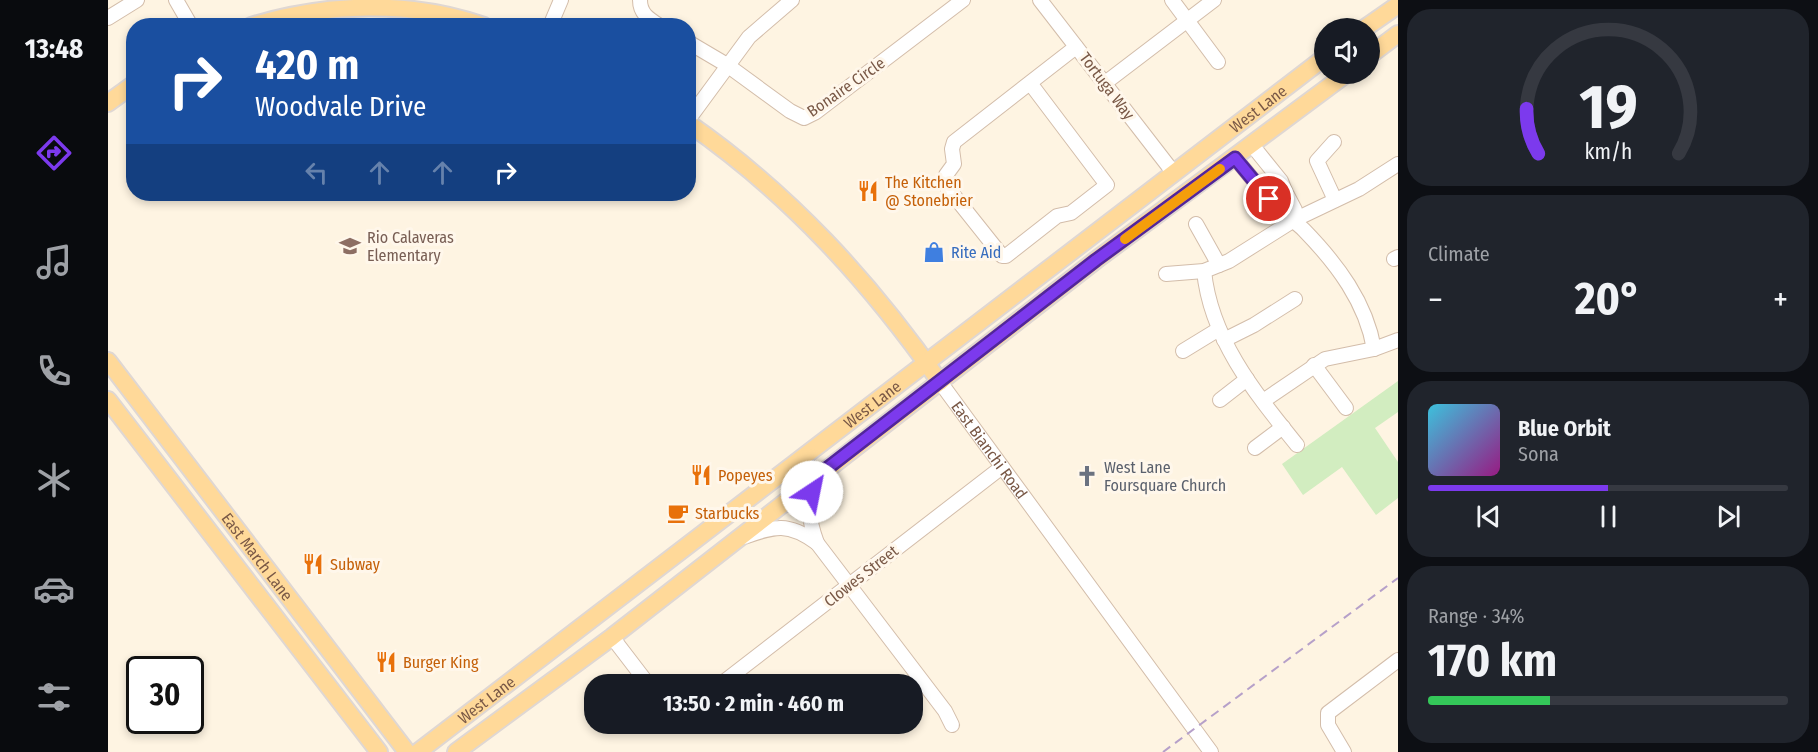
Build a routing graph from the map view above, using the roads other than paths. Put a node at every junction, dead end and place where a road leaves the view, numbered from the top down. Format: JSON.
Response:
{"nodes":[{"id":1,"x":137,"y":0,"type":"edge"},
{"id":2,"x":176,"y":0,"type":"edge"},
{"id":3,"x":561,"y":0,"type":"edge"},
{"id":4,"x":640,"y":0,"type":"edge"},
{"id":5,"x":792,"y":0,"type":"edge"},
{"id":6,"x":963,"y":0,"type":"edge"},
{"id":7,"x":1040,"y":0,"type":"edge"},
{"id":8,"x":1172,"y":0,"type":"edge"},
{"id":9,"x":1214,"y":0,"type":"edge"},
{"id":10,"x":1398,"y":4,"type":"edge"},
{"id":11,"x":108,"y":18,"type":"edge"},
{"id":12,"x":186,"y":18,"type":"edge"},
{"id":13,"x":283,"y":18,"type":"edge"},
{"id":14,"x":455,"y":18,"type":"edge"},
{"id":15,"x":553,"y":18,"type":"edge"},
{"id":16,"x":648,"y":18,"type":"edge"},
{"id":17,"x":1379,"y":18,"type":"edge"},
{"id":18,"x":1187,"y":21,"type":"junction"},
{"id":19,"x":1398,"y":34,"type":"edge"},
{"id":20,"x":1076,"y":46,"type":"junction"},
{"id":21,"x":696,"y":47,"type":"edge"},
{"id":22,"x":1380,"y":48,"type":"edge"},
{"id":23,"x":1218,"y":62,"type":"dead end"},
{"id":24,"x":727,"y":65,"type":"junction"},
{"id":25,"x":1314,"y":66,"type":"edge"},
{"id":26,"x":1030,"y":83,"type":"junction"},
{"id":27,"x":1105,"y":83,"type":"junction"},
{"id":28,"x":1333,"y":84,"type":"edge"},
{"id":29,"x":126,"y":90,"type":"edge"},
{"id":30,"x":108,"y":103,"type":"edge"},
{"id":31,"x":696,"y":110,"type":"edge"},
{"id":32,"x":696,"y":128,"type":"edge"},
{"id":33,"x":1334,"y":142,"type":"dead end"},
{"id":34,"x":1252,"y":145,"type":"junction"},
{"id":35,"x":1235,"y":158,"type":"junction"},
{"id":36,"x":1396,"y":170,"type":"edge"},
{"id":37,"x":1173,"y":172,"type":"junction"},
{"id":38,"x":1285,"y":191,"type":"junction"},
{"id":39,"x":1335,"y":200,"type":"junction"},
{"id":40,"x":1274,"y":202,"type":"junction"},
{"id":41,"x":1294,"y":220,"type":"junction"},
{"id":42,"x":1196,"y":224,"type":"dead end"},
{"id":43,"x":1219,"y":265,"type":"junction"},
{"id":44,"x":1204,"y":271,"type":"junction"},
{"id":45,"x":1166,"y":274,"type":"dead end"},
{"id":46,"x":1295,"y":299,"type":"dead end"},
{"id":47,"x":1221,"y":334,"type":"junction"},
{"id":48,"x":1398,"y":340,"type":"edge"},
{"id":49,"x":1374,"y":349,"type":"junction"},
{"id":50,"x":1183,"y":351,"type":"dead end"},
{"id":51,"x":108,"y":361,"type":"edge"},
{"id":52,"x":926,"y":363,"type":"junction"},
{"id":53,"x":1314,"y":365,"type":"junction"},
{"id":54,"x":1247,"y":379,"type":"junction"},
{"id":55,"x":940,"y":382,"type":"junction"},
{"id":56,"x":108,"y":400,"type":"edge"},
{"id":57,"x":1220,"y":400,"type":"dead end"},
{"id":58,"x":1263,"y":401,"type":"junction"},
{"id":59,"x":1346,"y":408,"type":"dead end"},
{"id":60,"x":1283,"y":427,"type":"junction"},
{"id":61,"x":1297,"y":445,"type":"dead end"},
{"id":62,"x":1256,"y":448,"type":"dead end"},
{"id":63,"x":1002,"y":467,"type":"junction"},
{"id":64,"x":816,"y":477,"type":"junction"},
{"id":65,"x":731,"y":542,"type":"junction"},
{"id":66,"x":817,"y":543,"type":"junction"},
{"id":67,"x":849,"y":585,"type":"junction"},
{"id":68,"x":612,"y":637,"type":"junction"},
{"id":69,"x":1398,"y":660,"type":"edge"},
{"id":70,"x":640,"y":674,"type":"edge"},
{"id":71,"x":734,"y":674,"type":"edge"},
{"id":72,"x":952,"y":725,"type":"dead end"},
{"id":73,"x":379,"y":752,"type":"edge"},
{"id":74,"x":407,"y":752,"type":"edge"},
{"id":75,"x":418,"y":752,"type":"edge"},
{"id":76,"x":456,"y":752,"type":"edge"},
{"id":77,"x":1211,"y":752,"type":"edge"},
{"id":78,"x":1344,"y":752,"type":"edge"}],
"edges":[{"from":1,"to":11,"type":"street"},
{"from":2,"to":12,"type":"street"},
{"from":3,"to":15,"type":"street"},
{"from":4,"to":16,"type":"street"},
{"from":5,"to":24,"type":"street"},
{"from":6,"to":24,"type":"street","name":"Bonaire Circle"},
{"from":7,"to":20,"type":"street","name":"Tortuga Way"},
{"from":8,"to":18,"type":"street"},
{"from":9,"to":18,"type":"street"},
{"from":10,"to":17,"type":"main road"},
{"from":13,"to":14,"type":"main road"},
{"from":18,"to":23,"type":"street"},
{"from":18,"to":27,"type":"street"},
{"from":19,"to":22,"type":"main road"},
{"from":20,"to":26,"type":"street"},
{"from":20,"to":27,"type":"street","name":"Tortuga Way"},
{"from":21,"to":24,"type":"street","name":"Bonaire Circle"},
{"from":24,"to":31,"type":"street"},
{"from":25,"to":37,"type":"main road","name":"West Lane"},
{"from":26,"to":26,"type":"street"},
{"from":27,"to":37,"type":"street","name":"Tortuga Way"},
{"from":28,"to":34,"type":"main road","name":"West Lane"},
{"from":29,"to":30,"type":"main road"},
{"from":32,"to":52,"type":"main road","name":"East Bianchi Road"},
{"from":33,"to":39,"type":"street"},
{"from":34,"to":35,"type":"main road","name":"West Lane"},
{"from":34,"to":38,"type":"street"},
{"from":35,"to":40,"type":"street"},
{"from":35,"to":55,"type":"main road","name":"West Lane"},
{"from":36,"to":39,"type":"street"},
{"from":37,"to":52,"type":"main road","name":"West Lane"},
{"from":38,"to":40,"type":"street"},
{"from":38,"to":41,"type":"street"},
{"from":39,"to":41,"type":"street"},
{"from":40,"to":41,"type":"street"},
{"from":41,"to":43,"type":"street"},
{"from":41,"to":49,"type":"street"},
{"from":42,"to":43,"type":"street"},
{"from":43,"to":44,"type":"street"},
{"from":44,"to":45,"type":"street"},
{"from":44,"to":47,"type":"street"},
{"from":46,"to":47,"type":"street"},
{"from":47,"to":50,"type":"street"},
{"from":47,"to":54,"type":"street"},
{"from":48,"to":49,"type":"street"},
{"from":49,"to":53,"type":"street"},
{"from":51,"to":74,"type":"main road","name":"East March Lane"},
{"from":52,"to":55,"type":"main road","name":"East Bianchi Road"},
{"from":52,"to":75,"type":"main road","name":"West Lane"},
{"from":53,"to":58,"type":"street"},
{"from":53,"to":59,"type":"street"},
{"from":54,"to":57,"type":"street"},
{"from":54,"to":58,"type":"street"},
{"from":55,"to":63,"type":"street","name":"East Bianchi Road"},
{"from":55,"to":64,"type":"main road","name":"West Lane"},
{"from":56,"to":73,"type":"main road","name":"East March Lane"},
{"from":58,"to":60,"type":"street"},
{"from":60,"to":61,"type":"street"},
{"from":60,"to":62,"type":"street"},
{"from":63,"to":67,"type":"street","name":"Clowes Street"},
{"from":63,"to":77,"type":"street","name":"East Bianchi Road"},
{"from":64,"to":65,"type":"main road","name":"West Lane"},
{"from":64,"to":66,"type":"street"},
{"from":65,"to":66,"type":"street"},
{"from":65,"to":68,"type":"main road","name":"West Lane"},
{"from":66,"to":67,"type":"street"},
{"from":67,"to":71,"type":"street","name":"Clowes Street"},
{"from":67,"to":72,"type":"street"},
{"from":68,"to":70,"type":"street"},
{"from":68,"to":76,"type":"main road","name":"West Lane"},
{"from":69,"to":78,"type":"street"}]}
